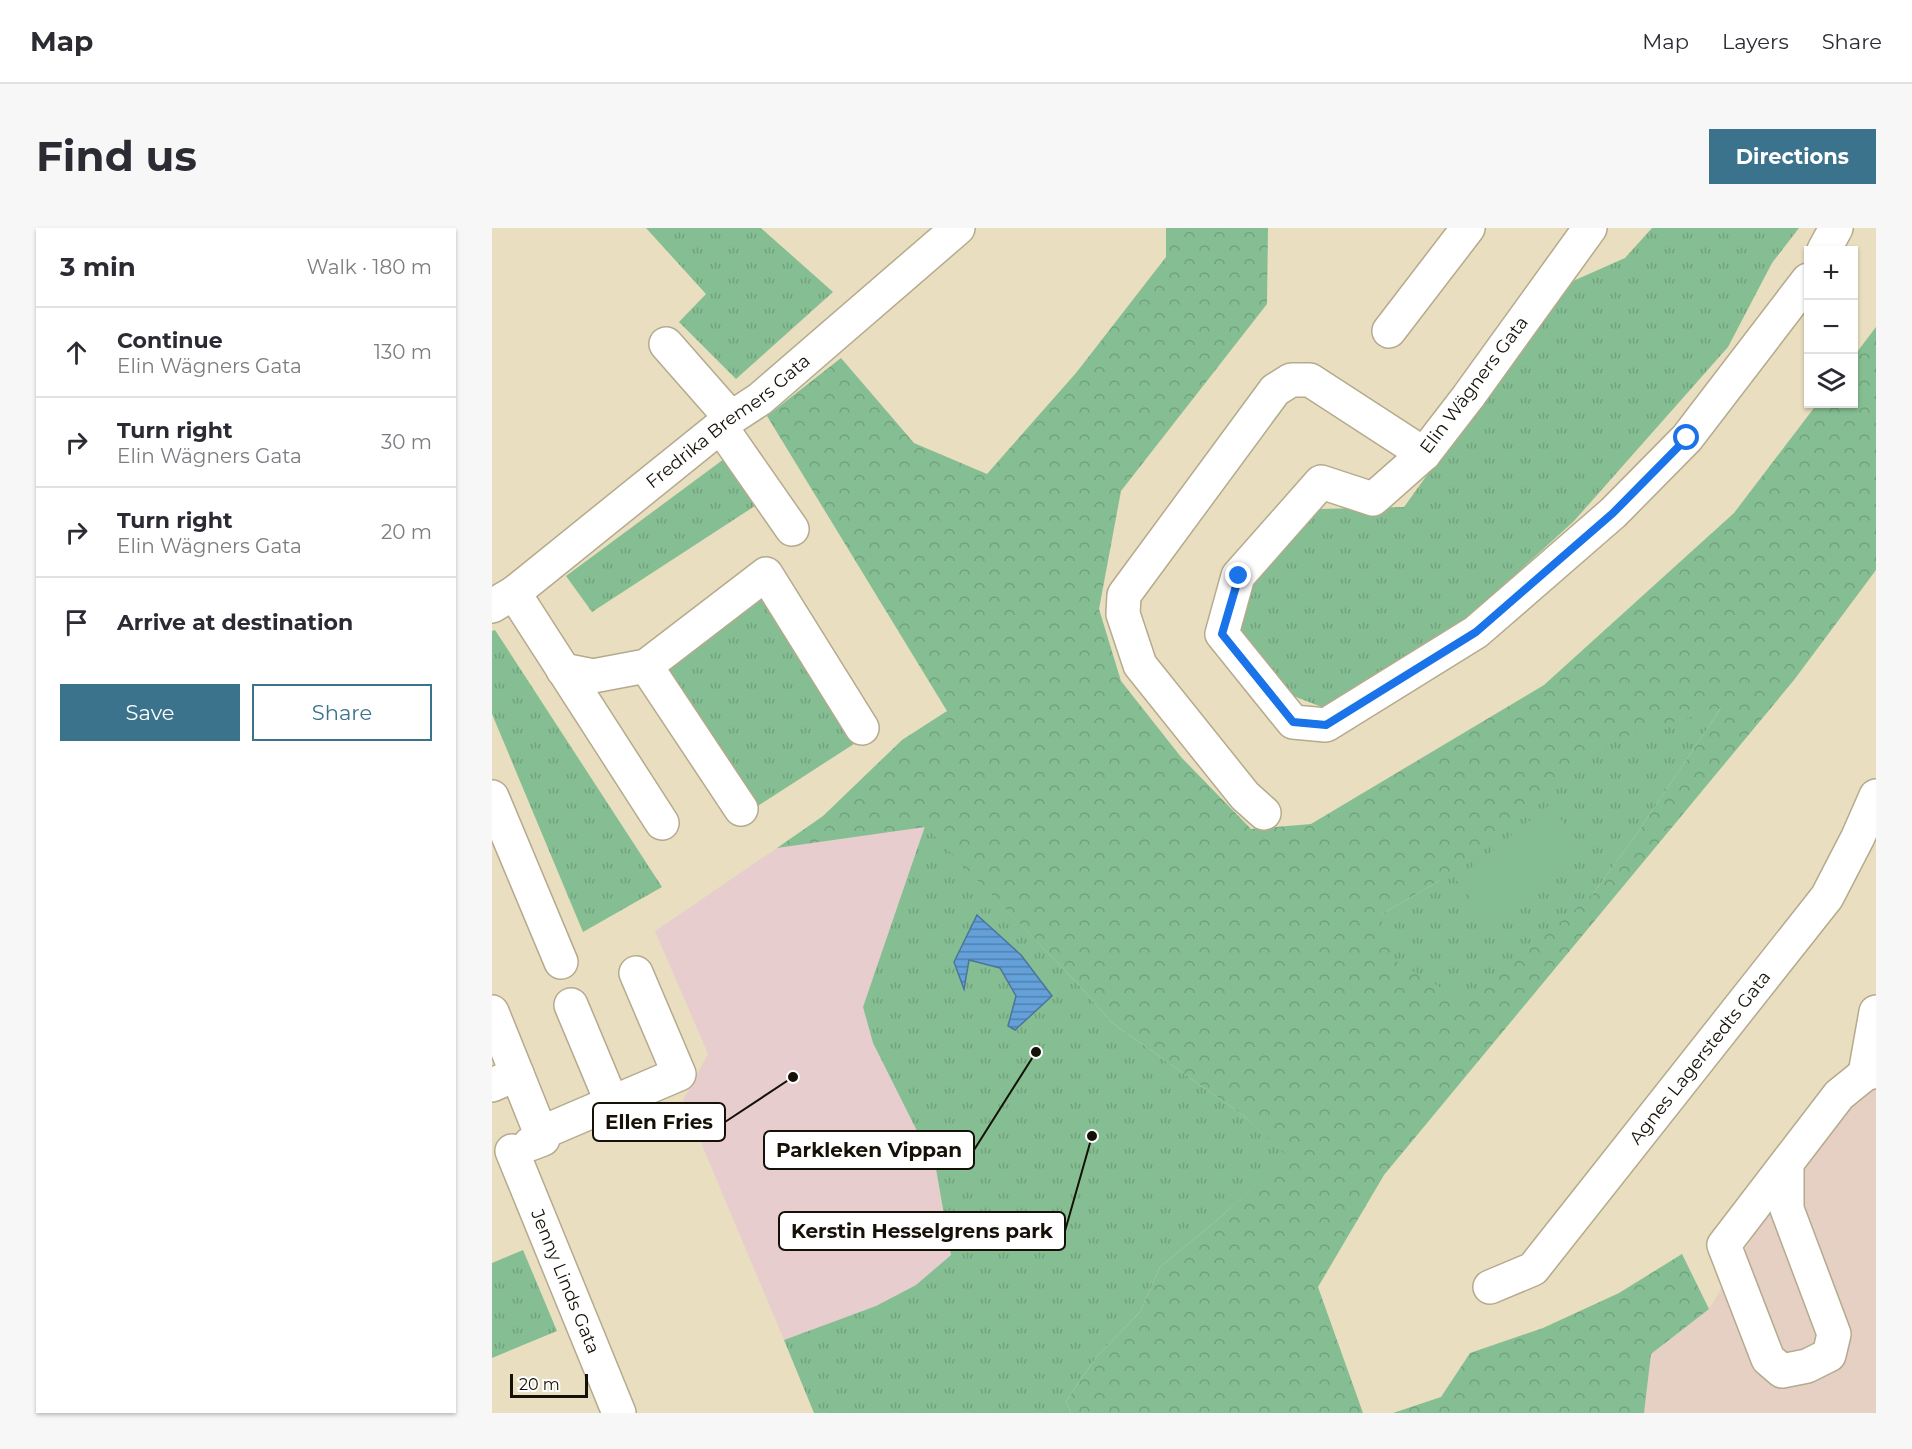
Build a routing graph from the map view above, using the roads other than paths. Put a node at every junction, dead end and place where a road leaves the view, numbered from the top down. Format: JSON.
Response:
{"nodes":[{"id":1,"x":958,"y":228,"type":"edge"},
{"id":2,"x":1468,"y":228,"type":"edge"},
{"id":3,"x":1590,"y":228,"type":"edge"},
{"id":4,"x":1836,"y":228,"type":"edge"},
{"id":5,"x":1826,"y":246,"type":"edge"},
{"id":6,"x":1804,"y":286,"type":"edge"},
{"id":7,"x":1389,"y":331,"type":"dead end"},
{"id":8,"x":666,"y":344,"type":"dead end"},
{"id":9,"x":726,"y":422,"type":"junction"},
{"id":10,"x":1424,"y":454,"type":"junction"},
{"id":11,"x":792,"y":529,"type":"dead end"},
{"id":12,"x":503,"y":600,"type":"edge"},
{"id":13,"x":646,"y":666,"type":"junction"},
{"id":14,"x":563,"y":670,"type":"junction"},
{"id":15,"x":862,"y":728,"type":"dead end"},
{"id":16,"x":1876,"y":796,"type":"edge"},
{"id":17,"x":492,"y":797,"type":"edge"},
{"id":18,"x":741,"y":809,"type":"dead end"},
{"id":19,"x":1264,"y":813,"type":"dead end"},
{"id":20,"x":662,"y":823,"type":"dead end"},
{"id":21,"x":561,"y":962,"type":"dead end"},
{"id":22,"x":636,"y":973,"type":"dead end"},
{"id":23,"x":571,"y":1005,"type":"dead end"},
{"id":24,"x":492,"y":1012,"type":"edge"},
{"id":25,"x":1876,"y":1012,"type":"edge"},
{"id":26,"x":1870,"y":1072,"type":"edge"},
{"id":27,"x":505,"y":1079,"type":"edge"},
{"id":28,"x":612,"y":1103,"type":"junction"},
{"id":29,"x":542,"y":1133,"type":"junction"},
{"id":30,"x":502,"y":1156,"type":"edge"},
{"id":31,"x":1787,"y":1164,"type":"junction"},
{"id":32,"x":1490,"y":1287,"type":"dead end"},
{"id":33,"x":619,"y":1413,"type":"edge"}],
"edges":[{"from":1,"to":9,"type":"street","name":"Fredrika Bremers Gata"},
{"from":2,"to":7,"type":"street"},
{"from":3,"to":10,"type":"street","name":"Elin Wägners Gata"},
{"from":4,"to":5,"type":"street"},
{"from":6,"to":10,"type":"street","name":"Elin Wägners Gata"},
{"from":8,"to":9,"type":"street"},
{"from":9,"to":11,"type":"street"},
{"from":9,"to":12,"type":"street","name":"Fredrika Bremers Gata"},
{"from":10,"to":19,"type":"street"},
{"from":12,"to":14,"type":"street"},
{"from":13,"to":14,"type":"street"},
{"from":13,"to":15,"type":"street"},
{"from":13,"to":18,"type":"street"},
{"from":14,"to":20,"type":"street"},
{"from":16,"to":32,"type":"street","name":"Agnes Lagerstedts Gata"},
{"from":17,"to":21,"type":"street"},
{"from":22,"to":28,"type":"street"},
{"from":23,"to":28,"type":"street"},
{"from":24,"to":27,"type":"street"},
{"from":25,"to":26,"type":"street"},
{"from":26,"to":31,"type":"street"},
{"from":27,"to":29,"type":"street"},
{"from":28,"to":29,"type":"street"},
{"from":29,"to":30,"type":"street"},
{"from":30,"to":33,"type":"street","name":"Jenny Linds Gata"},
{"from":31,"to":31,"type":"street"}]}
